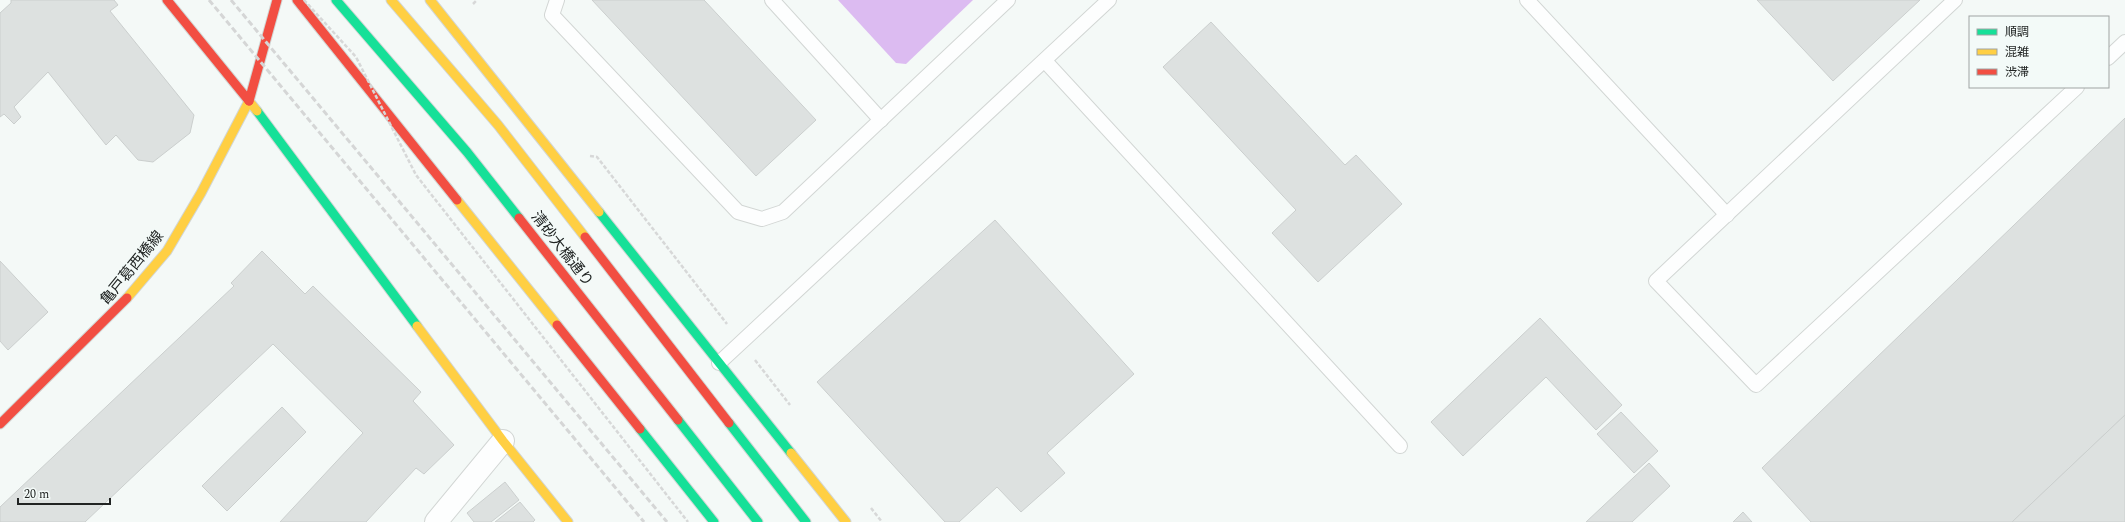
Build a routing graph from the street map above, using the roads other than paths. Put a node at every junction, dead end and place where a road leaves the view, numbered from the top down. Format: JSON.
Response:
{"nodes":[{"id":1,"x":167,"y":0,"type":"edge"},
{"id":2,"x":276,"y":0,"type":"edge"},
{"id":3,"x":297,"y":0,"type":"edge"},
{"id":4,"x":336,"y":0,"type":"edge"},
{"id":5,"x":391,"y":0,"type":"edge"},
{"id":6,"x":430,"y":0,"type":"edge"},
{"id":7,"x":557,"y":0,"type":"edge"},
{"id":8,"x":772,"y":0,"type":"edge"},
{"id":9,"x":1008,"y":0,"type":"edge"},
{"id":10,"x":1109,"y":0,"type":"edge"},
{"id":11,"x":1527,"y":0,"type":"edge"},
{"id":12,"x":1955,"y":0,"type":"edge"},
{"id":13,"x":2125,"y":42,"type":"edge"},
{"id":14,"x":2109,"y":57,"type":"edge"},
{"id":15,"x":1045,"y":61,"type":"junction"},
{"id":16,"x":2076,"y":88,"type":"edge"},
{"id":17,"x":249,"y":101,"type":"junction"},
{"id":18,"x":881,"y":120,"type":"junction"},
{"id":19,"x":1727,"y":215,"type":"junction"},
{"id":20,"x":720,"y":363,"type":"junction"},
{"id":21,"x":0,"y":424,"type":"edge"},
{"id":22,"x":503,"y":441,"type":"junction"},
{"id":23,"x":1400,"y":446,"type":"dead end"},
{"id":24,"x":804,"y":519,"type":"edge"},
{"id":25,"x":436,"y":522,"type":"edge"},
{"id":26,"x":568,"y":522,"type":"edge"},
{"id":27,"x":714,"y":522,"type":"edge"},
{"id":28,"x":758,"y":522,"type":"edge"},
{"id":29,"x":846,"y":522,"type":"edge"}],
"edges":[{"from":1,"to":17,"type":"main road"},
{"from":2,"to":17,"type":"main road","name":"亀戸葛西橋線"},
{"from":3,"to":27,"type":"main road"},
{"from":4,"to":28,"type":"main road","name":"清砂大橋通り"},
{"from":5,"to":24,"type":"main road","name":"清砂大橋通り"},
{"from":6,"to":20,"type":"main road"},
{"from":7,"to":18,"type":"lane"},
{"from":8,"to":18,"type":"lane"},
{"from":9,"to":18,"type":"lane"},
{"from":10,"to":15,"type":"lane"},
{"from":11,"to":19,"type":"lane"},
{"from":12,"to":19,"type":"lane"},
{"from":13,"to":14,"type":"lane"},
{"from":15,"to":20,"type":"lane"},
{"from":15,"to":23,"type":"lane"},
{"from":16,"to":19,"type":"lane"},
{"from":17,"to":21,"type":"main road","name":"亀戸葛西橋線"},
{"from":17,"to":22,"type":"main road"},
{"from":20,"to":29,"type":"main road"},
{"from":22,"to":25,"type":"street"},
{"from":22,"to":26,"type":"main road"}]}
